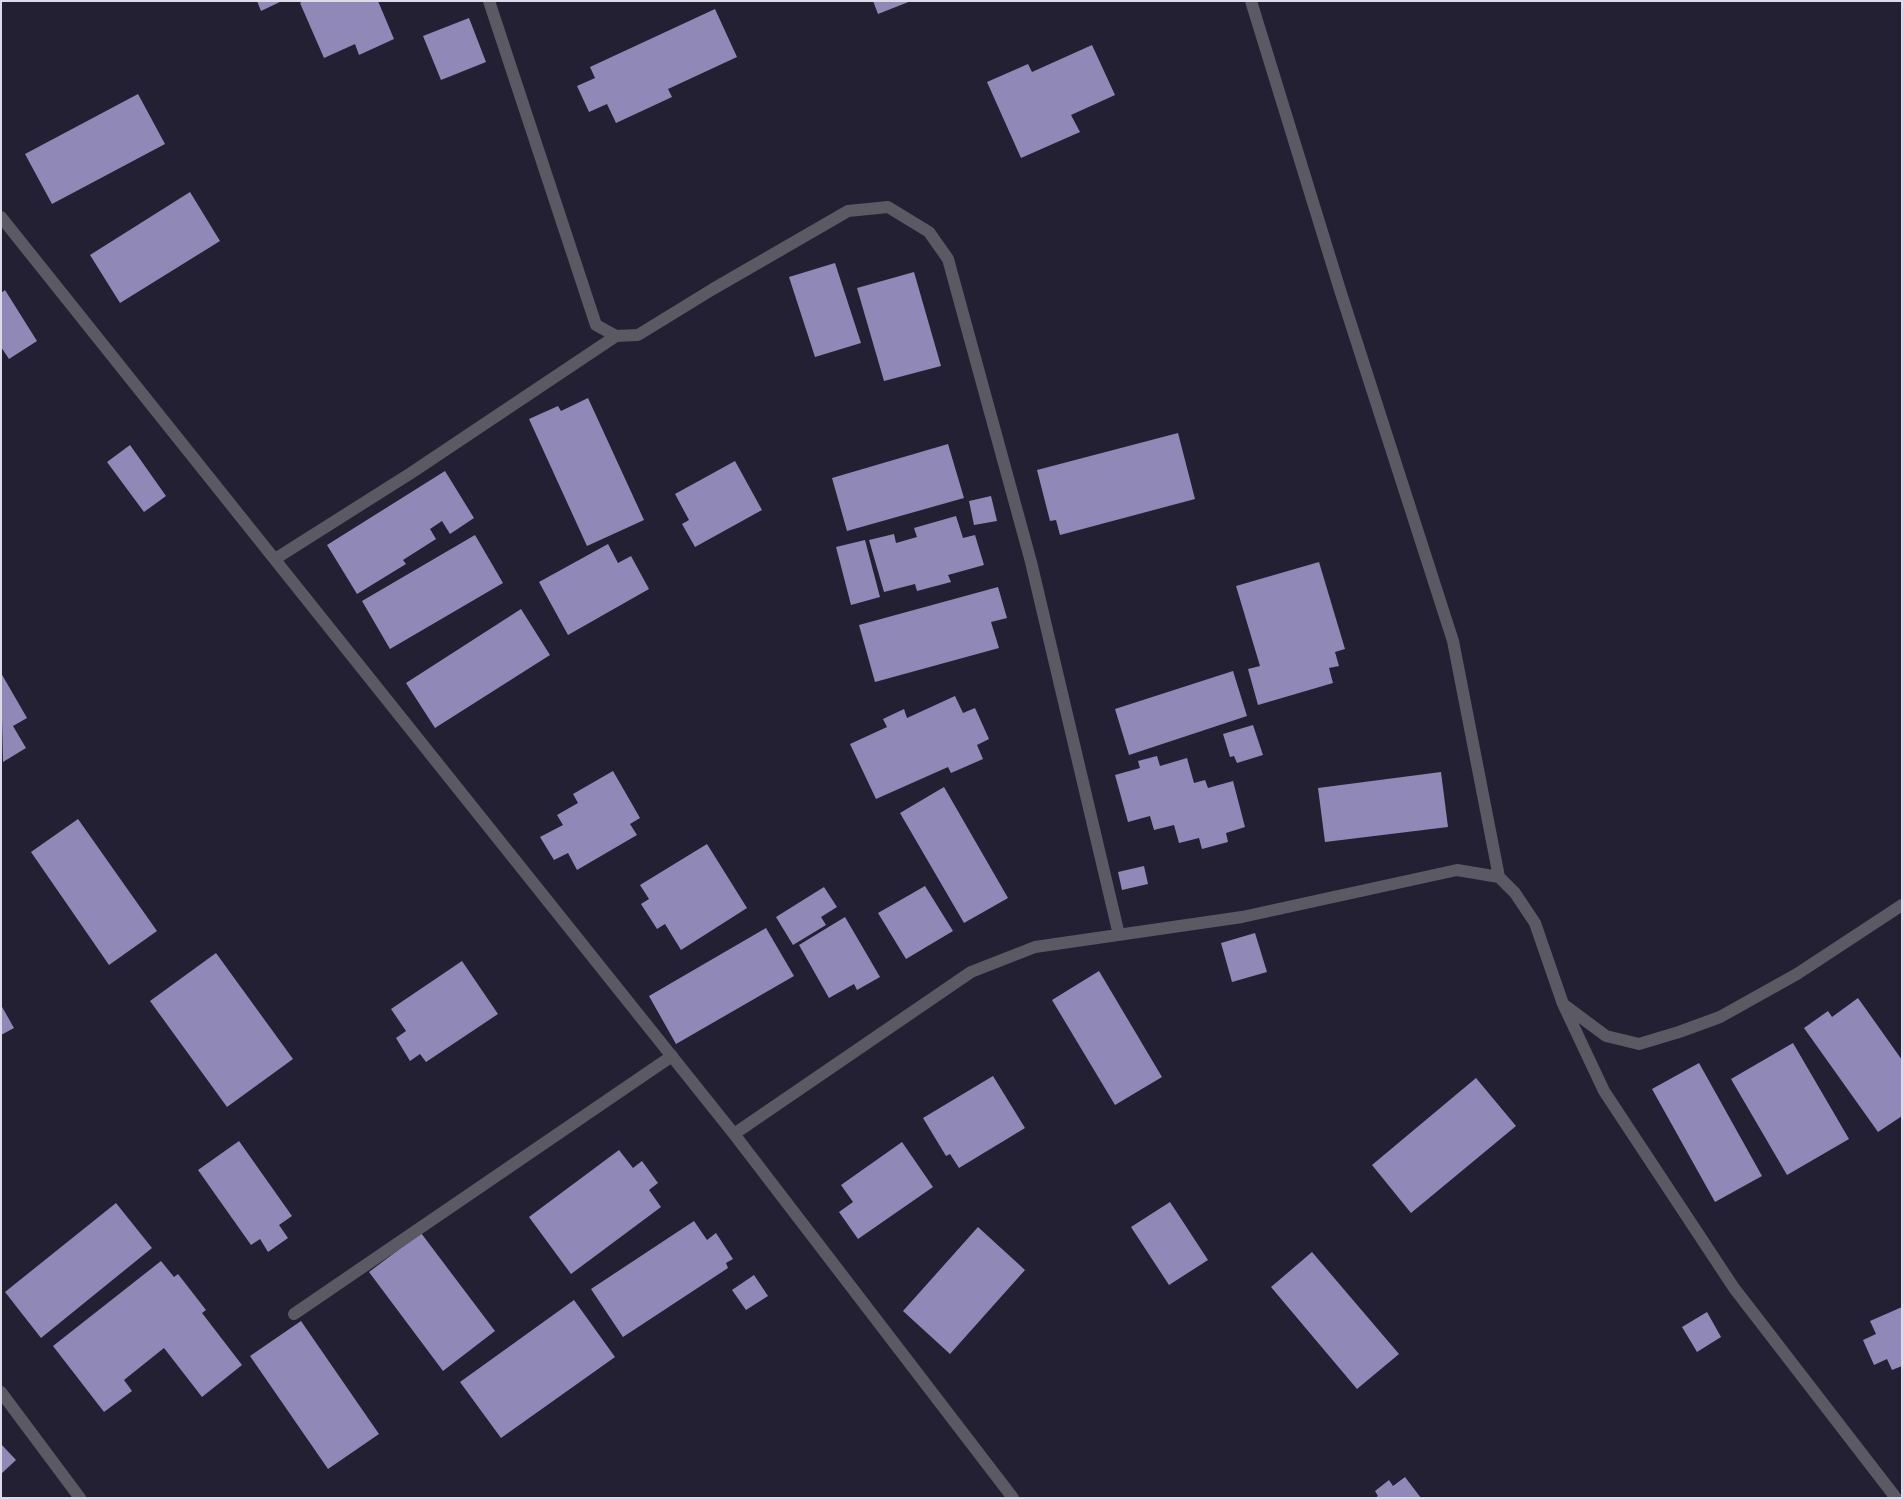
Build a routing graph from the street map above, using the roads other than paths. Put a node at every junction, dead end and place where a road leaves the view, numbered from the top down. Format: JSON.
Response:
{"nodes":[{"id":1,"x":489,"y":1,"type":"edge"},
{"id":2,"x":1251,"y":1,"type":"edge"},
{"id":3,"x":1,"y":217,"type":"edge"},
{"id":4,"x":616,"y":336,"type":"junction"},
{"id":5,"x":275,"y":559,"type":"junction"},
{"id":6,"x":1499,"y":877,"type":"junction"},
{"id":7,"x":1902,"y":905,"type":"edge"},
{"id":8,"x":1119,"y":935,"type":"junction"},
{"id":9,"x":1563,"y":1004,"type":"junction"},
{"id":10,"x":672,"y":1056,"type":"junction"},
{"id":11,"x":734,"y":1134,"type":"junction"},
{"id":12,"x":294,"y":1314,"type":"dead end"},
{"id":13,"x":1,"y":1392,"type":"edge"},
{"id":14,"x":80,"y":1498,"type":"edge"},
{"id":15,"x":1014,"y":1498,"type":"edge"},
{"id":16,"x":1896,"y":1498,"type":"edge"}],
"edges":[{"from":1,"to":4,"type":"street"},
{"from":2,"to":6,"type":"street"},
{"from":3,"to":5,"type":"street"},
{"from":4,"to":5,"type":"street"},
{"from":4,"to":8,"type":"street"},
{"from":5,"to":10,"type":"street"},
{"from":6,"to":8,"type":"street"},
{"from":6,"to":9,"type":"street"},
{"from":7,"to":9,"type":"street"},
{"from":8,"to":11,"type":"street"},
{"from":9,"to":16,"type":"street"},
{"from":10,"to":11,"type":"street"},
{"from":10,"to":12,"type":"street"},
{"from":11,"to":15,"type":"street"},
{"from":13,"to":14,"type":"street"}]}
